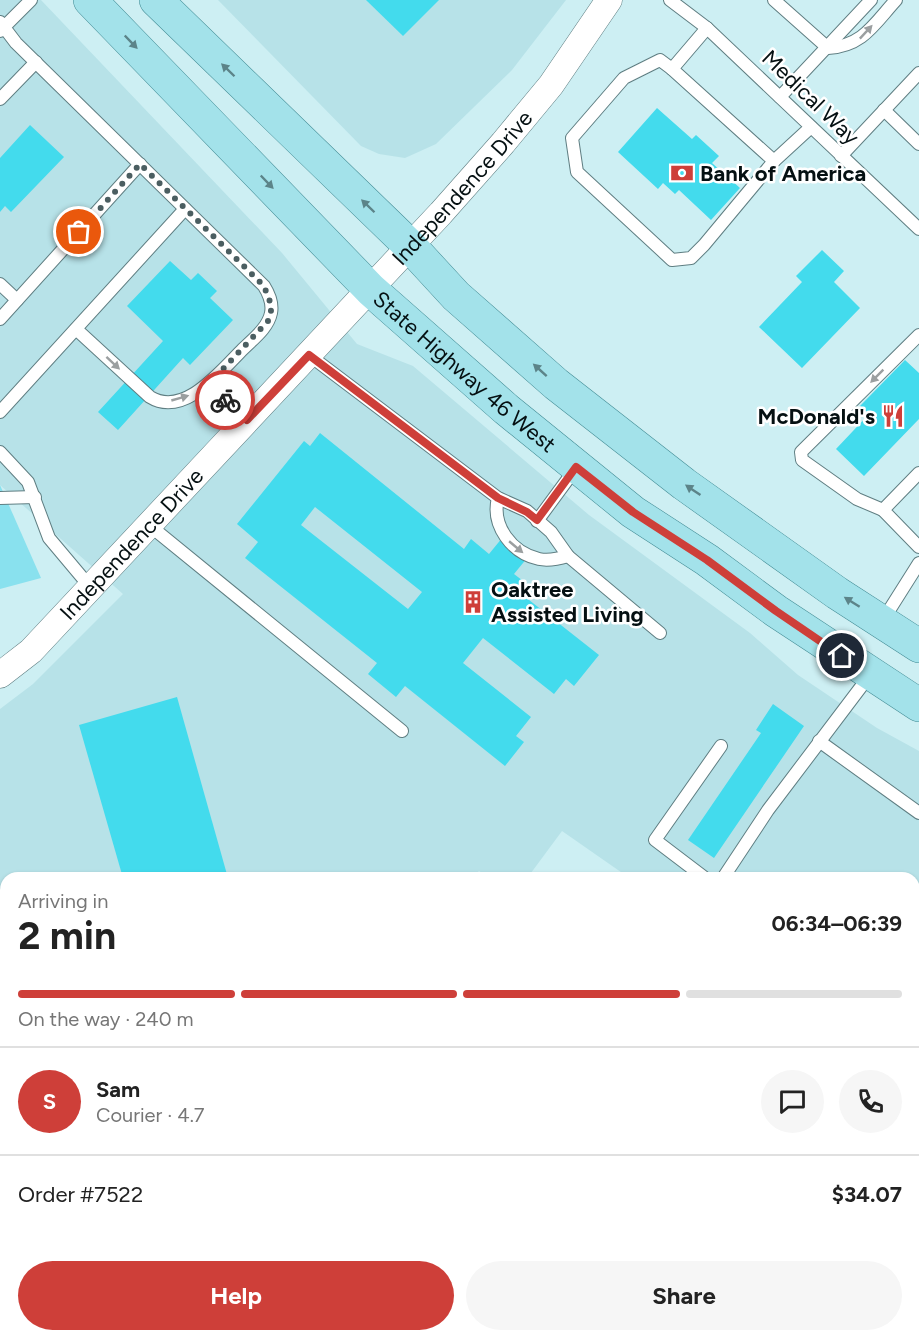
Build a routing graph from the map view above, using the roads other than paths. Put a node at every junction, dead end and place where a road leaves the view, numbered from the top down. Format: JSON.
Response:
{"nodes":[{"id":1,"x":31,"y":0,"type":"edge"},
{"id":2,"x":90,"y":0,"type":"edge"},
{"id":3,"x":156,"y":0,"type":"edge"},
{"id":4,"x":609,"y":0,"type":"edge"},
{"id":5,"x":670,"y":0,"type":"edge"},
{"id":6,"x":774,"y":0,"type":"edge"},
{"id":7,"x":871,"y":0,"type":"edge"},
{"id":8,"x":896,"y":0,"type":"edge"},
{"id":9,"x":1,"y":27,"type":"edge"},
{"id":10,"x":707,"y":28,"type":"junction"},
{"id":11,"x":828,"y":48,"type":"junction"},
{"id":12,"x":36,"y":62,"type":"junction"},
{"id":13,"x":672,"y":69,"type":"junction"},
{"id":14,"x":919,"y":74,"type":"edge"},
{"id":15,"x":780,"y":97,"type":"junction"},
{"id":16,"x":0,"y":99,"type":"edge"},
{"id":17,"x":884,"y":110,"type":"junction"},
{"id":18,"x":811,"y":127,"type":"junction"},
{"id":19,"x":919,"y":144,"type":"edge"},
{"id":20,"x":842,"y":156,"type":"junction"},
{"id":21,"x":774,"y":161,"type":"junction"},
{"id":22,"x":140,"y":164,"type":"junction"},
{"id":23,"x":185,"y":209,"type":"junction"},
{"id":24,"x":919,"y":229,"type":"edge"},
{"id":25,"x":410,"y":246,"type":"junction"},
{"id":26,"x":0,"y":284,"type":"edge"},
{"id":27,"x":370,"y":290,"type":"junction"},
{"id":28,"x":17,"y":300,"type":"junction"},
{"id":29,"x":0,"y":320,"type":"edge"},
{"id":30,"x":76,"y":329,"type":"junction"},
{"id":31,"x":919,"y":335,"type":"edge"},
{"id":32,"x":309,"y":355,"type":"junction"},
{"id":33,"x":209,"y":384,"type":"junction"},
{"id":34,"x":0,"y":412,"type":"edge"},
{"id":35,"x":247,"y":420,"type":"junction"},
{"id":36,"x":0,"y":452,"type":"edge"},
{"id":37,"x":576,"y":467,"type":"junction"},
{"id":38,"x":919,"y":473,"type":"edge"},
{"id":39,"x":35,"y":497,"type":"junction"},
{"id":40,"x":0,"y":498,"type":"edge"},
{"id":41,"x":498,"y":498,"type":"junction"},
{"id":42,"x":883,"y":510,"type":"junction"},
{"id":43,"x":537,"y":520,"type":"junction"},
{"id":44,"x":149,"y":525,"type":"junction"},
{"id":45,"x":919,"y":547,"type":"edge"},
{"id":46,"x":568,"y":556,"type":"junction"},
{"id":47,"x":919,"y":563,"type":"edge"},
{"id":48,"x":91,"y":588,"type":"junction"},
{"id":49,"x":882,"y":621,"type":"junction"},
{"id":50,"x":660,"y":633,"type":"dead end"},
{"id":51,"x":919,"y":646,"type":"edge"},
{"id":52,"x":870,"y":674,"type":"junction"},
{"id":53,"x":0,"y":675,"type":"edge"},
{"id":54,"x":919,"y":705,"type":"edge"},
{"id":55,"x":402,"y":731,"type":"dead end"},
{"id":56,"x":819,"y":741,"type":"junction"},
{"id":57,"x":721,"y":746,"type":"dead end"},
{"id":58,"x":919,"y":813,"type":"edge"},
{"id":59,"x":697,"y":872,"type":"edge"},
{"id":60,"x":730,"y":872,"type":"edge"}],
"edges":[{"from":1,"to":9,"type":"lane"},
{"from":2,"to":27,"type":"main road","name":"State Highway 46 West","one_way":true},
{"from":25,"to":3,"type":"main road","one_way":true},
{"from":4,"to":25,"type":"street","name":"Independence Drive"},
{"from":5,"to":10,"type":"lane","name":"Medical Way"},
{"from":6,"to":11,"type":"lane"},
{"from":7,"to":11,"type":"lane"},
{"from":11,"to":8,"type":"lane","one_way":true},
{"from":9,"to":12,"type":"lane"},
{"from":10,"to":13,"type":"lane"},
{"from":10,"to":15,"type":"lane","name":"Medical Way"},
{"from":11,"to":15,"type":"lane"},
{"from":12,"to":16,"type":"lane"},
{"from":12,"to":22,"type":"lane"},
{"from":13,"to":21,"type":"lane"},
{"from":13,"to":21,"type":"lane"},
{"from":14,"to":17,"type":"lane"},
{"from":15,"to":18,"type":"lane","name":"Medical Way"},
{"from":17,"to":19,"type":"lane"},
{"from":17,"to":20,"type":"lane"},
{"from":18,"to":20,"type":"lane","name":"Medical Way"},
{"from":18,"to":21,"type":"lane"},
{"from":20,"to":24,"type":"lane","name":"Medical Way"},
{"from":22,"to":23,"type":"lane"},
{"from":22,"to":28,"type":"lane"},
{"from":23,"to":30,"type":"lane"},
{"from":23,"to":33,"type":"lane"},
{"from":25,"to":27,"type":"street","name":"Independence Drive"},
{"from":49,"to":25,"type":"main road","one_way":true},
{"from":26,"to":28,"type":"lane"},
{"from":27,"to":32,"type":"street","name":"Independence Drive"},
{"from":27,"to":37,"type":"main road","name":"State Highway 46 West"},
{"from":28,"to":29,"type":"lane"},
{"from":30,"to":33,"type":"lane","one_way":true},
{"from":30,"to":34,"type":"lane"},
{"from":31,"to":42,"type":"lane","one_way":true},
{"from":32,"to":35,"type":"street","name":"Independence Drive"},
{"from":32,"to":41,"type":"lane"},
{"from":33,"to":35,"type":"lane"},
{"from":35,"to":44,"type":"street","name":"Independence Drive"},
{"from":36,"to":39,"type":"lane"},
{"from":37,"to":43,"type":"lane"},
{"from":37,"to":52,"type":"main road","name":"State Highway 46 West"},
{"from":38,"to":42,"type":"lane"},
{"from":39,"to":40,"type":"lane"},
{"from":39,"to":48,"type":"lane"},
{"from":41,"to":43,"type":"lane"},
{"from":41,"to":46,"type":"lane","one_way":true},
{"from":42,"to":45,"type":"lane"},
{"from":43,"to":46,"type":"lane"},
{"from":44,"to":48,"type":"street","name":"Independence Drive"},
{"from":44,"to":55,"type":"lane"},
{"from":46,"to":50,"type":"lane"},
{"from":47,"to":49,"type":"lane"},
{"from":48,"to":53,"type":"street","name":"Independence Drive"},
{"from":49,"to":51,"type":"main road"},
{"from":52,"to":54,"type":"main road","name":"State Highway 46 West"},
{"from":52,"to":56,"type":"lane"},
{"from":56,"to":58,"type":"lane"},
{"from":56,"to":60,"type":"lane"},
{"from":57,"to":59,"type":"lane"}]}
